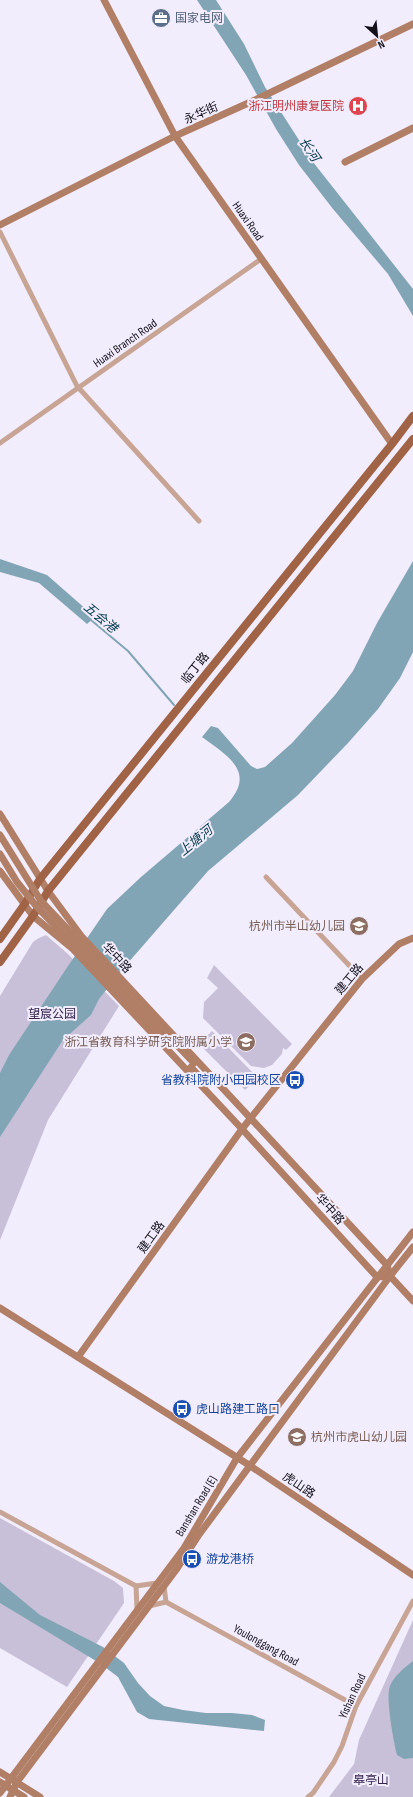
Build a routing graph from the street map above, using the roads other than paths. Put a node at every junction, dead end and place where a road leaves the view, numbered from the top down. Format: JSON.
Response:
{"nodes":[{"id":1,"x":104,"y":0,"type":"edge"},
{"id":2,"x":413,"y":24,"type":"edge"},
{"id":3,"x":413,"y":128,"type":"edge"},
{"id":4,"x":176,"y":136,"type":"junction"},
{"id":5,"x":346,"y":162,"type":"dead end"},
{"id":6,"x":0,"y":225,"type":"edge"},
{"id":7,"x":0,"y":232,"type":"edge"},
{"id":8,"x":261,"y":259,"type":"junction"},
{"id":9,"x":79,"y":387,"type":"junction"},
{"id":10,"x":413,"y":416,"type":"edge"},
{"id":11,"x":413,"y":439,"type":"edge"},
{"id":12,"x":0,"y":443,"type":"edge"},
{"id":13,"x":392,"y":444,"type":"junction"},
{"id":14,"x":200,"y":521,"type":"dead end"},
{"id":15,"x":0,"y":814,"type":"edge"},
{"id":16,"x":0,"y":835,"type":"edge"},
{"id":17,"x":0,"y":854,"type":"edge"},
{"id":18,"x":0,"y":871,"type":"edge"},
{"id":19,"x":266,"y":877,"type":"dead end"},
{"id":20,"x":40,"y":879,"type":"junction"},
{"id":21,"x":48,"y":891,"type":"junction"},
{"id":22,"x":24,"y":905,"type":"junction"},
{"id":23,"x":33,"y":916,"type":"junction"},
{"id":24,"x":413,"y":938,"type":"edge"},
{"id":25,"x":0,"y":939,"type":"edge"},
{"id":26,"x":0,"y":962,"type":"edge"},
{"id":27,"x":362,"y":979,"type":"junction"},
{"id":28,"x":193,"y":1065,"type":"junction"},
{"id":29,"x":236,"y":1103,"type":"junction"},
{"id":30,"x":226,"y":1111,"type":"junction"},
{"id":31,"x":251,"y":1119,"type":"junction"},
{"id":32,"x":242,"y":1129,"type":"junction"},
{"id":33,"x":413,"y":1232,"type":"edge"},
{"id":34,"x":413,"y":1247,"type":"edge"},
{"id":35,"x":387,"y":1264,"type":"junction"},
{"id":36,"x":390,"y":1276,"type":"junction"},
{"id":37,"x":377,"y":1277,"type":"junction"},
{"id":38,"x":413,"y":1301,"type":"edge"},
{"id":39,"x":0,"y":1308,"type":"edge"},
{"id":40,"x":78,"y":1357,"type":"junction"},
{"id":41,"x":237,"y":1458,"type":"junction"},
{"id":42,"x":249,"y":1465,"type":"junction"},
{"id":43,"x":0,"y":1512,"type":"edge"},
{"id":44,"x":413,"y":1575,"type":"edge"},
{"id":45,"x":160,"y":1584,"type":"junction"},
{"id":46,"x":136,"y":1586,"type":"junction"},
{"id":47,"x":413,"y":1601,"type":"edge"},
{"id":48,"x":166,"y":1602,"type":"junction"},
{"id":49,"x":149,"y":1606,"type":"junction"},
{"id":50,"x":137,"y":1609,"type":"junction"},
{"id":51,"x":111,"y":1650,"type":"junction"},
{"id":52,"x":356,"y":1706,"type":"junction"},
{"id":53,"x":0,"y":1772,"type":"edge"},
{"id":54,"x":5,"y":1782,"type":"edge"},
{"id":55,"x":17,"y":1782,"type":"junction"},
{"id":56,"x":0,"y":1793,"type":"edge"},
{"id":57,"x":12,"y":1794,"type":"edge"},
{"id":58,"x":24,"y":1797,"type":"edge"},
{"id":59,"x":40,"y":1797,"type":"edge"},
{"id":60,"x":308,"y":1797,"type":"edge"}],
"edges":[{"from":1,"to":4,"type":"main road","name":"Huaxi Road"},
{"from":2,"to":4,"type":"main road","name":"永华街"},
{"from":3,"to":5,"type":"main road"},
{"from":4,"to":6,"type":"main road","name":"永华街"},
{"from":4,"to":8,"type":"main road","name":"Huaxi Road"},
{"from":7,"to":9,"type":"street"},
{"from":8,"to":9,"type":"street","name":"Huaxi Branch Road"},
{"from":8,"to":13,"type":"main road","name":"Huaxi Road"},
{"from":9,"to":12,"type":"street","name":"Huaxi Branch Road"},
{"from":9,"to":14,"type":"street"},
{"from":10,"to":13,"type":"main road","name":"临丁路"},
{"from":11,"to":21,"type":"main road","name":"临丁路"},
{"from":13,"to":20,"type":"main road","name":"临丁路"},
{"from":15,"to":20,"type":"main road","name":"华中路"},
{"from":16,"to":28,"type":"main road","name":"华中路","bridge":true},
{"from":17,"to":28,"type":"main road","name":"华中路","bridge":true},
{"from":18,"to":22,"type":"main road","name":"华中路"},
{"from":19,"to":27,"type":"street"},
{"from":20,"to":21,"type":"main road","name":"华中路"},
{"from":20,"to":22,"type":"main road","name":"临丁路"},
{"from":21,"to":23,"type":"main road","name":"临丁路"},
{"from":21,"to":29,"type":"main road","name":"华中路"},
{"from":22,"to":23,"type":"main road","name":"华中路"},
{"from":22,"to":25,"type":"main road","name":"临丁路"},
{"from":23,"to":26,"type":"main road","name":"临丁路"},
{"from":23,"to":30,"type":"main road","name":"华中路"},
{"from":24,"to":27,"type":"main road","name":"建工路"},
{"from":27,"to":31,"type":"main road","name":"建工路"},
{"from":28,"to":29,"type":"main road","name":"华中路"},
{"from":28,"to":30,"type":"main road","name":"华中路"},
{"from":29,"to":31,"type":"main road","name":"华中路"},
{"from":30,"to":32,"type":"main road","name":"华中路"},
{"from":31,"to":32,"type":"main road","name":"建工路"},
{"from":31,"to":35,"type":"main road","name":"华中路"},
{"from":32,"to":37,"type":"main road","name":"华中路"},
{"from":32,"to":40,"type":"main road","name":"建工路"},
{"from":33,"to":35,"type":"main road","name":"Banshan Road (E)"},
{"from":34,"to":36,"type":"main road","name":"Banshan Road (E)"},
{"from":35,"to":36,"type":"main road","name":"华中路"},
{"from":35,"to":37,"type":"main road","name":"Banshan Road (E)"},
{"from":36,"to":37,"type":"main road"},
{"from":36,"to":38,"type":"main road","name":"华中路"},
{"from":36,"to":42,"type":"main road","name":"Banshan Road (E)"},
{"from":37,"to":41,"type":"main road","name":"Banshan Road (E)"},
{"from":39,"to":40,"type":"main road"},
{"from":40,"to":41,"type":"main road","name":"虎山路"},
{"from":41,"to":42,"type":"main road","name":"虎山路"},
{"from":41,"to":45,"type":"main road","name":"Banshan Road (E)"},
{"from":42,"to":44,"type":"main road","name":"虎山路"},
{"from":42,"to":45,"type":"main road","name":"Banshan Road (E)"},
{"from":43,"to":46,"type":"street"},
{"from":45,"to":46,"type":"street"},
{"from":45,"to":48,"type":"street"},
{"from":45,"to":49,"type":"main road","name":"Banshan Road (E)"},
{"from":45,"to":50,"type":"main road","name":"Banshan Road (E)"},
{"from":46,"to":50,"type":"street"},
{"from":47,"to":52,"type":"street","name":"Yishan Road"},
{"from":48,"to":49,"type":"street"},
{"from":48,"to":52,"type":"street","name":"Youlonggang Road"},
{"from":49,"to":51,"type":"main road","name":"Banshan Road (E)"},
{"from":50,"to":51,"type":"main road","name":"Banshan Road (E)"},
{"from":51,"to":54,"type":"main road","name":"Banshan Road (E)"},
{"from":51,"to":55,"type":"main road","name":"Banshan Road (E)"},
{"from":52,"to":60,"type":"street","name":"Yishan Road"},
{"from":53,"to":54,"type":"main road"},
{"from":54,"to":55,"type":"main road"},
{"from":54,"to":56,"type":"main road","name":"Banshan Road (E)"},
{"from":54,"to":57,"type":"main road"},
{"from":55,"to":57,"type":"main road","name":"Banshan Road (E)"},
{"from":55,"to":59,"type":"main road"},
{"from":57,"to":58,"type":"main road"}]}
